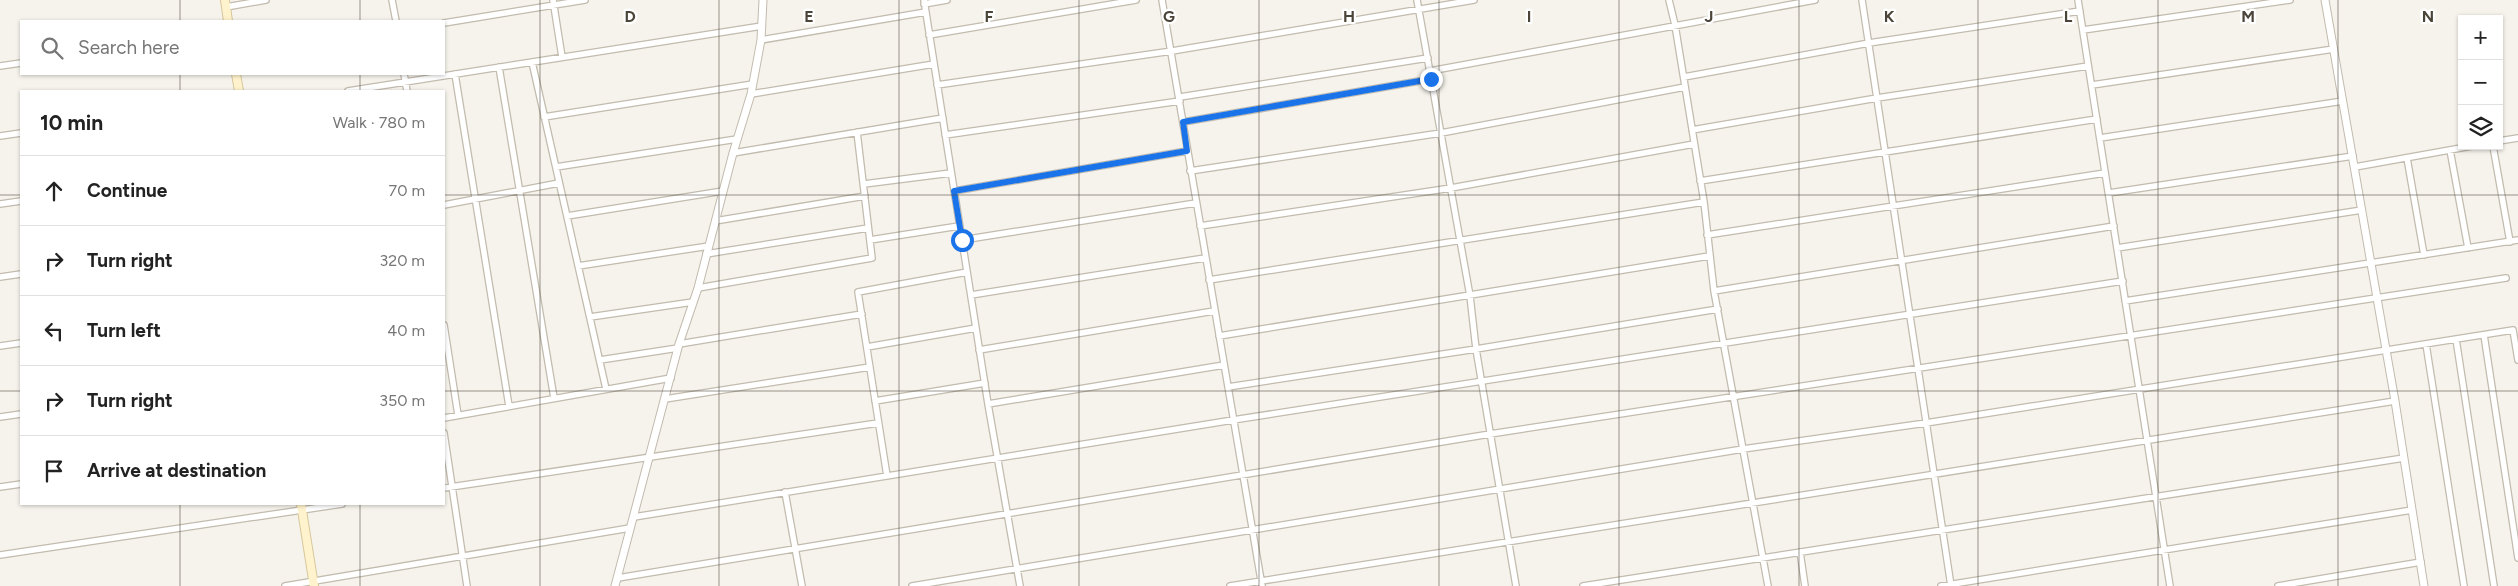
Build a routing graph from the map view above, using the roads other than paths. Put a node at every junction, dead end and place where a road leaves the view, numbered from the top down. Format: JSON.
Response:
{"nodes":[{"id":1,"x":266,"y":0,"type":"edge"},
{"id":2,"x":392,"y":0,"type":"edge"},
{"id":3,"x":585,"y":0,"type":"edge"},
{"id":4,"x":763,"y":0,"type":"edge"},
{"id":5,"x":947,"y":0,"type":"edge"},
{"id":6,"x":1136,"y":0,"type":"edge"},
{"id":7,"x":1162,"y":0,"type":"edge"},
{"id":8,"x":1417,"y":0,"type":"edge"},
{"id":9,"x":1474,"y":0,"type":"edge"},
{"id":10,"x":1669,"y":0,"type":"edge"},
{"id":11,"x":1815,"y":0,"type":"edge"},
{"id":12,"x":1862,"y":0,"type":"edge"},
{"id":13,"x":2078,"y":0,"type":"edge"},
{"id":14,"x":2290,"y":0,"type":"edge"},
{"id":15,"x":2325,"y":0,"type":"edge"},
{"id":16,"x":924,"y":2,"type":"edge"},
{"id":17,"x":225,"y":3,"type":"edge"},
{"id":18,"x":553,"y":3,"type":"edge"},
{"id":19,"x":1419,"y":9,"type":"junction"},
{"id":20,"x":2080,"y":11,"type":"junction"},
{"id":21,"x":926,"y":12,"type":"junction"},
{"id":22,"x":228,"y":20,"type":"edge"},
{"id":23,"x":396,"y":20,"type":"edge"},
{"id":24,"x":445,"y":23,"type":"edge"},
{"id":25,"x":762,"y":26,"type":"junction"},
{"id":26,"x":1675,"y":26,"type":"junction"},
{"id":27,"x":2083,"y":30,"type":"junction"},
{"id":28,"x":930,"y":35,"type":"junction"},
{"id":29,"x":761,"y":40,"type":"junction"},
{"id":30,"x":1869,"y":44,"type":"junction"},
{"id":31,"x":2334,"y":49,"type":"junction"},
{"id":32,"x":1172,"y":51,"type":"junction"},
{"id":33,"x":562,"y":57,"type":"junction"},
{"id":34,"x":1428,"y":58,"type":"junction"},
{"id":35,"x":20,"y":62,"type":"edge"},
{"id":36,"x":532,"y":62,"type":"junction"},
{"id":37,"x":934,"y":64,"type":"junction"},
{"id":38,"x":0,"y":66,"type":"edge"},
{"id":39,"x":2088,"y":66,"type":"junction"},
{"id":40,"x":499,"y":67,"type":"junction"},
{"id":41,"x":1430,"y":71,"type":"junction"},
{"id":42,"x":455,"y":74,"type":"junction"},
{"id":43,"x":236,"y":75,"type":"edge"},
{"id":44,"x":404,"y":75,"type":"edge"},
{"id":45,"x":1684,"y":77,"type":"junction"},
{"id":46,"x":1431,"y":79,"type":"junction"},
{"id":47,"x":405,"y":82,"type":"junction"},
{"id":48,"x":753,"y":84,"type":"junction"},
{"id":49,"x":937,"y":85,"type":"junction"},
{"id":50,"x":2092,"y":85,"type":"junction"},
{"id":51,"x":1685,"y":87,"type":"junction"},
{"id":52,"x":239,"y":90,"type":"edge"},
{"id":53,"x":361,"y":90,"type":"edge"},
{"id":54,"x":407,"y":90,"type":"edge"},
{"id":55,"x":751,"y":94,"type":"junction"},
{"id":56,"x":1877,"y":98,"type":"junction"},
{"id":57,"x":1180,"y":99,"type":"junction"},
{"id":58,"x":2343,"y":101,"type":"junction"},
{"id":59,"x":544,"y":117,"type":"junction"},
{"id":60,"x":943,"y":118,"type":"junction"},
{"id":61,"x":2097,"y":119,"type":"junction"},
{"id":62,"x":1183,"y":122,"type":"junction"},
{"id":63,"x":1692,"y":130,"type":"junction"},
{"id":64,"x":857,"y":132,"type":"junction"},
{"id":65,"x":20,"y":133,"type":"edge"},
{"id":66,"x":1440,"y":133,"type":"junction"},
{"id":67,"x":945,"y":135,"type":"junction"},
{"id":68,"x":0,"y":136,"type":"edge"},
{"id":69,"x":2100,"y":138,"type":"junction"},
{"id":70,"x":2518,"y":138,"type":"edge"},
{"id":71,"x":737,"y":139,"type":"junction"},
{"id":72,"x":2503,"y":140,"type":"edge"},
{"id":73,"x":1694,"y":144,"type":"junction"},
{"id":74,"x":2458,"y":149,"type":"edge"},
{"id":75,"x":2450,"y":150,"type":"junction"},
{"id":76,"x":2495,"y":150,"type":"edge"},
{"id":77,"x":1187,"y":151,"type":"junction"},
{"id":78,"x":733,"y":152,"type":"junction"},
{"id":79,"x":1885,"y":152,"type":"junction"},
{"id":80,"x":2353,"y":156,"type":"junction"},
{"id":81,"x":2407,"y":158,"type":"junction"},
{"id":82,"x":556,"y":167,"type":"junction"},
{"id":83,"x":2355,"y":167,"type":"junction"},
{"id":84,"x":1190,"y":171,"type":"junction"},
{"id":85,"x":2106,"y":172,"type":"junction"},
{"id":86,"x":951,"y":173,"type":"junction"},
{"id":87,"x":1700,"y":181,"type":"junction"},
{"id":88,"x":560,"y":183,"type":"junction"},
{"id":89,"x":864,"y":184,"type":"junction"},
{"id":90,"x":1451,"y":188,"type":"junction"},
{"id":91,"x":520,"y":190,"type":"junction"},
{"id":92,"x":954,"y":191,"type":"junction"},
{"id":93,"x":723,"y":192,"type":"junction"},
{"id":94,"x":2109,"y":192,"type":"junction"},
{"id":95,"x":865,"y":196,"type":"junction"},
{"id":96,"x":476,"y":199,"type":"junction"},
{"id":97,"x":20,"y":201,"type":"edge"},
{"id":98,"x":1704,"y":202,"type":"junction"},
{"id":99,"x":1196,"y":203,"type":"junction"},
{"id":100,"x":0,"y":204,"type":"edge"},
{"id":101,"x":445,"y":204,"type":"edge"},
{"id":102,"x":1893,"y":206,"type":"junction"},
{"id":103,"x":2362,"y":210,"type":"junction"},
{"id":104,"x":567,"y":216,"type":"junction"},
{"id":105,"x":715,"y":220,"type":"junction"},
{"id":106,"x":959,"y":226,"type":"junction"},
{"id":107,"x":1200,"y":226,"type":"junction"},
{"id":108,"x":2114,"y":226,"type":"junction"},
{"id":109,"x":868,"y":228,"type":"junction"},
{"id":110,"x":1707,"y":235,"type":"junction"},
{"id":111,"x":870,"y":240,"type":"junction"},
{"id":112,"x":962,"y":240,"type":"junction"},
{"id":113,"x":1460,"y":240,"type":"junction"},
{"id":114,"x":2518,"y":240,"type":"edge"},
{"id":115,"x":2510,"y":242,"type":"junction"},
{"id":116,"x":2117,"y":248,"type":"junction"},
{"id":117,"x":2468,"y":248,"type":"junction"},
{"id":118,"x":708,"y":250,"type":"junction"},
{"id":119,"x":2424,"y":255,"type":"junction"},
{"id":120,"x":1709,"y":256,"type":"junction"},
{"id":121,"x":1205,"y":258,"type":"junction"},
{"id":122,"x":1901,"y":260,"type":"junction"},
{"id":123,"x":2371,"y":263,"type":"junction"},
{"id":124,"x":578,"y":266,"type":"junction"},
{"id":125,"x":967,"y":272,"type":"junction"},
{"id":126,"x":20,"y":274,"type":"edge"},
{"id":127,"x":0,"y":277,"type":"edge"},
{"id":128,"x":2506,"y":278,"type":"dead end"},
{"id":129,"x":1209,"y":280,"type":"junction"},
{"id":130,"x":2123,"y":281,"type":"junction"},
{"id":131,"x":698,"y":288,"type":"junction"},
{"id":132,"x":1714,"y":291,"type":"junction"},
{"id":133,"x":971,"y":294,"type":"junction"},
{"id":134,"x":1470,"y":296,"type":"junction"},
{"id":135,"x":2377,"y":298,"type":"junction"},
{"id":136,"x":2125,"y":301,"type":"junction"},
{"id":137,"x":693,"y":302,"type":"junction"},
{"id":138,"x":1718,"y":309,"type":"junction"},
{"id":139,"x":1214,"y":311,"type":"junction"},
{"id":140,"x":862,"y":314,"type":"junction"},
{"id":141,"x":1910,"y":314,"type":"junction"},
{"id":142,"x":590,"y":317,"type":"junction"},
{"id":143,"x":976,"y":328,"type":"junction"},
{"id":144,"x":445,"y":331,"type":"edge"},
{"id":145,"x":2129,"y":334,"type":"junction"},
{"id":146,"x":2484,"y":334,"type":"junction"},
{"id":147,"x":1219,"y":336,"type":"junction"},
{"id":148,"x":2456,"y":339,"type":"junction"},
{"id":149,"x":20,"y":343,"type":"edge"},
{"id":150,"x":1724,"y":343,"type":"junction"},
{"id":151,"x":2426,"y":344,"type":"junction"},
{"id":152,"x":0,"y":346,"type":"edge"},
{"id":153,"x":678,"y":346,"type":"junction"},
{"id":154,"x":867,"y":347,"type":"junction"},
{"id":155,"x":979,"y":350,"type":"junction"},
{"id":156,"x":1476,"y":350,"type":"junction"},
{"id":157,"x":2386,"y":350,"type":"junction"},
{"id":158,"x":600,"y":360,"type":"junction"},
{"id":159,"x":2518,"y":360,"type":"edge"},
{"id":160,"x":1224,"y":365,"type":"junction"},
{"id":161,"x":870,"y":367,"type":"junction"},
{"id":162,"x":1917,"y":368,"type":"junction"},
{"id":163,"x":670,"y":378,"type":"junction"},
{"id":164,"x":1482,"y":381,"type":"junction"},
{"id":165,"x":985,"y":383,"type":"junction"},
{"id":166,"x":1228,"y":387,"type":"junction"},
{"id":167,"x":2139,"y":388,"type":"junction"},
{"id":168,"x":606,"y":389,"type":"junction"},
{"id":169,"x":1733,"y":396,"type":"junction"},
{"id":170,"x":554,"y":398,"type":"junction"},
{"id":171,"x":665,"y":399,"type":"junction"},
{"id":172,"x":875,"y":401,"type":"junction"},
{"id":173,"x":2395,"y":402,"type":"junction"},
{"id":174,"x":988,"y":404,"type":"junction"},
{"id":175,"x":509,"y":406,"type":"junction"},
{"id":176,"x":20,"y":414,"type":"edge"},
{"id":177,"x":458,"y":415,"type":"junction"},
{"id":178,"x":0,"y":417,"type":"edge"},
{"id":179,"x":445,"y":418,"type":"edge"},
{"id":180,"x":1233,"y":420,"type":"junction"},
{"id":181,"x":878,"y":423,"type":"junction"},
{"id":182,"x":1926,"y":423,"type":"junction"},
{"id":183,"x":1490,"y":434,"type":"junction"},
{"id":184,"x":445,"y":440,"type":"edge"},
{"id":185,"x":2148,"y":440,"type":"junction"},
{"id":186,"x":1743,"y":449,"type":"junction"},
{"id":187,"x":650,"y":456,"type":"junction"},
{"id":188,"x":999,"y":458,"type":"junction"},
{"id":189,"x":2404,"y":458,"type":"junction"},
{"id":190,"x":1243,"y":475,"type":"junction"},
{"id":191,"x":887,"y":476,"type":"junction"},
{"id":192,"x":1934,"y":476,"type":"junction"},
{"id":193,"x":20,"y":484,"type":"edge"},
{"id":194,"x":452,"y":486,"type":"junction"},
{"id":195,"x":0,"y":487,"type":"edge"},
{"id":196,"x":445,"y":488,"type":"edge"},
{"id":197,"x":1500,"y":488,"type":"junction"},
{"id":198,"x":785,"y":492,"type":"junction"},
{"id":199,"x":2156,"y":496,"type":"junction"},
{"id":200,"x":1753,"y":503,"type":"junction"},
{"id":201,"x":329,"y":505,"type":"edge"},
{"id":202,"x":302,"y":507,"type":"edge"},
{"id":203,"x":2412,"y":510,"type":"junction"},
{"id":204,"x":1007,"y":512,"type":"junction"},
{"id":205,"x":634,"y":517,"type":"junction"},
{"id":206,"x":630,"y":528,"type":"junction"},
{"id":207,"x":1252,"y":529,"type":"junction"},
{"id":208,"x":1942,"y":529,"type":"junction"},
{"id":209,"x":1509,"y":543,"type":"junction"},
{"id":210,"x":795,"y":548,"type":"junction"},
{"id":211,"x":2163,"y":550,"type":"junction"},
{"id":212,"x":1800,"y":552,"type":"junction"},
{"id":213,"x":0,"y":555,"type":"edge"},
{"id":214,"x":463,"y":557,"type":"junction"},
{"id":215,"x":1762,"y":558,"type":"junction"},
{"id":216,"x":2518,"y":558,"type":"edge"},
{"id":217,"x":2421,"y":562,"type":"junction"},
{"id":218,"x":1017,"y":569,"type":"junction"},
{"id":219,"x":618,"y":578,"type":"junction"},
{"id":220,"x":314,"y":584,"type":"edge"},
{"id":221,"x":1261,"y":584,"type":"edge"},
{"id":222,"x":1951,"y":585,"type":"edge"},
{"id":223,"x":285,"y":586,"type":"edge"},
{"id":224,"x":467,"y":586,"type":"edge"},
{"id":225,"x":615,"y":586,"type":"edge"},
{"id":226,"x":802,"y":586,"type":"edge"},
{"id":227,"x":912,"y":586,"type":"edge"},
{"id":228,"x":1020,"y":586,"type":"edge"},
{"id":229,"x":1230,"y":586,"type":"edge"},
{"id":230,"x":1516,"y":586,"type":"edge"},
{"id":231,"x":1583,"y":586,"type":"edge"},
{"id":232,"x":1768,"y":586,"type":"edge"},
{"id":233,"x":1805,"y":586,"type":"edge"},
{"id":234,"x":1942,"y":586,"type":"edge"},
{"id":235,"x":2170,"y":586,"type":"edge"},
{"id":236,"x":2278,"y":586,"type":"edge"},
{"id":237,"x":2424,"y":586,"type":"edge"},
{"id":238,"x":2464,"y":586,"type":"edge"},
{"id":239,"x":2494,"y":586,"type":"edge"}],
"edges":[{"from":1,"to":17,"type":"street"},
{"from":2,"to":23,"type":"street"},
{"from":3,"to":18,"type":"street"},
{"from":4,"to":25,"type":"street"},
{"from":5,"to":16,"type":"street"},
{"from":6,"to":28,"type":"street"},
{"from":7,"to":32,"type":"street"},
{"from":8,"to":19,"type":"street"},
{"from":9,"to":19,"type":"street"},
{"from":10,"to":26,"type":"street"},
{"from":11,"to":26,"type":"street"},
{"from":12,"to":30,"type":"street"},
{"from":13,"to":20,"type":"street"},
{"from":14,"to":27,"type":"street"},
{"from":15,"to":31,"type":"street"},
{"from":16,"to":21,"type":"street"},
{"from":17,"to":22,"type":"main road"},
{"from":18,"to":24,"type":"street"},
{"from":18,"to":33,"type":"street"},
{"from":19,"to":32,"type":"street"},
{"from":19,"to":34,"type":"street"},
{"from":20,"to":27,"type":"street"},
{"from":20,"to":30,"type":"street"},
{"from":21,"to":28,"type":"street"},
{"from":21,"to":29,"type":"street"},
{"from":25,"to":29,"type":"street"},
{"from":25,"to":33,"type":"street"},
{"from":26,"to":41,"type":"street"},
{"from":26,"to":45,"type":"street"},
{"from":27,"to":39,"type":"street"},
{"from":28,"to":37,"type":"street"},
{"from":29,"to":48,"type":"street"},
{"from":30,"to":45,"type":"street"},
{"from":30,"to":56,"type":"street"},
{"from":31,"to":50,"type":"street"},
{"from":31,"to":58,"type":"street"},
{"from":32,"to":49,"type":"street"},
{"from":32,"to":57,"type":"street"},
{"from":33,"to":36,"type":"street"},
{"from":34,"to":41,"type":"street"},
{"from":34,"to":57,"type":"street"},
{"from":35,"to":38,"type":"street"},
{"from":36,"to":40,"type":"street"},
{"from":36,"to":59,"type":"street"},
{"from":37,"to":49,"type":"street"},
{"from":37,"to":55,"type":"street"},
{"from":39,"to":50,"type":"street"},
{"from":39,"to":56,"type":"street"},
{"from":40,"to":42,"type":"street"},
{"from":40,"to":91,"type":"street"},
{"from":41,"to":46,"type":"street"},
{"from":42,"to":47,"type":"street"},
{"from":42,"to":96,"type":"street"},
{"from":43,"to":52,"type":"main road"},
{"from":44,"to":47,"type":"street"},
{"from":45,"to":51,"type":"street"},
{"from":46,"to":62,"type":"street"},
{"from":46,"to":66,"type":"street"},
{"from":47,"to":53,"type":"street"},
{"from":47,"to":54,"type":"street"},
{"from":48,"to":55,"type":"street"},
{"from":48,"to":59,"type":"street"},
{"from":49,"to":60,"type":"street"},
{"from":50,"to":61,"type":"street"},
{"from":51,"to":63,"type":"street"},
{"from":51,"to":66,"type":"street"},
{"from":55,"to":71,"type":"street"},
{"from":56,"to":63,"type":"street"},
{"from":56,"to":79,"type":"street"},
{"from":57,"to":62,"type":"street"},
{"from":57,"to":67,"type":"street"},
{"from":58,"to":69,"type":"street"},
{"from":58,"to":80,"type":"street"},
{"from":59,"to":82,"type":"street"},
{"from":60,"to":64,"type":"street"},
{"from":60,"to":67,"type":"street"},
{"from":61,"to":69,"type":"street"},
{"from":61,"to":79,"type":"street"},
{"from":62,"to":77,"type":"street"},
{"from":63,"to":73,"type":"street"},
{"from":64,"to":78,"type":"street"},
{"from":64,"to":89,"type":"street"},
{"from":65,"to":68,"type":"street"},
{"from":66,"to":84,"type":"street"},
{"from":66,"to":90,"type":"street"},
{"from":67,"to":86,"type":"street"},
{"from":69,"to":85,"type":"street"},
{"from":70,"to":72,"type":"street"},
{"from":71,"to":78,"type":"street"},
{"from":71,"to":82,"type":"street"},
{"from":73,"to":87,"type":"street"},
{"from":73,"to":90,"type":"street"},
{"from":74,"to":75,"type":"street"},
{"from":75,"to":81,"type":"street"},
{"from":75,"to":117,"type":"street"},
{"from":76,"to":115,"type":"street"},
{"from":77,"to":84,"type":"street"},
{"from":77,"to":92,"type":"street"},
{"from":78,"to":93,"type":"street"},
{"from":79,"to":87,"type":"street"},
{"from":79,"to":102,"type":"street"},
{"from":80,"to":83,"type":"street"},
{"from":80,"to":94,"type":"street"},
{"from":81,"to":83,"type":"street"},
{"from":81,"to":119,"type":"street"},
{"from":82,"to":88,"type":"street"},
{"from":83,"to":103,"type":"street"},
{"from":84,"to":99,"type":"street"},
{"from":85,"to":94,"type":"street"},
{"from":85,"to":102,"type":"street"},
{"from":86,"to":89,"type":"street"},
{"from":86,"to":92,"type":"street"},
{"from":87,"to":98,"type":"street"},
{"from":88,"to":91,"type":"street"},
{"from":88,"to":104,"type":"street"},
{"from":89,"to":95,"type":"street"},
{"from":90,"to":107,"type":"street"},
{"from":90,"to":113,"type":"street"},
{"from":91,"to":96,"type":"street"},
{"from":91,"to":170,"type":"street"},
{"from":92,"to":106,"type":"street"},
{"from":93,"to":104,"type":"street"},
{"from":93,"to":105,"type":"street"},
{"from":94,"to":108,"type":"street"},
{"from":95,"to":105,"type":"street"},
{"from":95,"to":109,"type":"street"},
{"from":96,"to":101,"type":"street"},
{"from":96,"to":175,"type":"street"},
{"from":97,"to":100,"type":"street"},
{"from":98,"to":110,"type":"street"},
{"from":98,"to":113,"type":"street"},
{"from":99,"to":107,"type":"street"},
{"from":99,"to":112,"type":"street"},
{"from":102,"to":110,"type":"street"},
{"from":102,"to":122,"type":"street"},
{"from":103,"to":116,"type":"street"},
{"from":103,"to":123,"type":"street"},
{"from":104,"to":124,"type":"street"},
{"from":105,"to":118,"type":"street"},
{"from":106,"to":111,"type":"street"},
{"from":106,"to":112,"type":"street"},
{"from":107,"to":121,"type":"street"},
{"from":108,"to":116,"type":"street"},
{"from":108,"to":122,"type":"street"},
{"from":109,"to":111,"type":"street"},
{"from":109,"to":118,"type":"street"},
{"from":110,"to":120,"type":"street"},
{"from":111,"to":131,"type":"street"},
{"from":112,"to":125,"type":"street"},
{"from":113,"to":129,"type":"street"},
{"from":113,"to":134,"type":"street"},
{"from":114,"to":115,"type":"street"},
{"from":115,"to":117,"type":"street"},
{"from":116,"to":130,"type":"street"},
{"from":117,"to":119,"type":"street"},
{"from":118,"to":124,"type":"street"},
{"from":118,"to":131,"type":"street"},
{"from":119,"to":123,"type":"street"},
{"from":120,"to":132,"type":"street"},
{"from":120,"to":134,"type":"street"},
{"from":121,"to":129,"type":"street"},
{"from":121,"to":133,"type":"street"},
{"from":122,"to":132,"type":"street"},
{"from":122,"to":141,"type":"street"},
{"from":123,"to":135,"type":"street"},
{"from":123,"to":136,"type":"street"},
{"from":124,"to":142,"type":"street"},
{"from":125,"to":133,"type":"street"},
{"from":125,"to":140,"type":"street"},
{"from":126,"to":127,"type":"street"},
{"from":128,"to":135,"type":"street"},
{"from":129,"to":139,"type":"street"},
{"from":130,"to":136,"type":"street"},
{"from":130,"to":141,"type":"street"},
{"from":131,"to":137,"type":"street"},
{"from":132,"to":138,"type":"street"},
{"from":133,"to":143,"type":"street"},
{"from":134,"to":147,"type":"street"},
{"from":134,"to":156,"type":"street"},
{"from":135,"to":145,"type":"street"},
{"from":135,"to":157,"type":"street"},
{"from":136,"to":145,"type":"street"},
{"from":137,"to":142,"type":"street"},
{"from":137,"to":153,"type":"street"},
{"from":138,"to":150,"type":"street"},
{"from":138,"to":156,"type":"street"},
{"from":139,"to":147,"type":"street"},
{"from":139,"to":155,"type":"street"},
{"from":140,"to":153,"type":"street"},
{"from":140,"to":154,"type":"street"},
{"from":141,"to":150,"type":"street"},
{"from":141,"to":162,"type":"street"},
{"from":142,"to":158,"type":"street"},
{"from":143,"to":154,"type":"street"},
{"from":143,"to":155,"type":"street"},
{"from":144,"to":177,"type":"street"},
{"from":145,"to":162,"type":"street"},
{"from":145,"to":167,"type":"street"},
{"from":146,"to":148,"type":"street"},
{"from":146,"to":159,"type":"street"},
{"from":146,"to":216,"type":"street"},
{"from":147,"to":160,"type":"street"},
{"from":148,"to":151,"type":"street"},
{"from":148,"to":239,"type":"street"},
{"from":149,"to":152,"type":"street"},
{"from":150,"to":164,"type":"street"},
{"from":150,"to":169,"type":"street"},
{"from":151,"to":157,"type":"street"},
{"from":151,"to":238,"type":"street"},
{"from":153,"to":158,"type":"street"},
{"from":153,"to":163,"type":"street"},
{"from":154,"to":161,"type":"street"},
{"from":155,"to":165,"type":"street"},
{"from":156,"to":164,"type":"street"},
{"from":156,"to":166,"type":"street"},
{"from":157,"to":167,"type":"street"},
{"from":157,"to":173,"type":"street"},
{"from":158,"to":168,"type":"street"},
{"from":160,"to":166,"type":"street"},
{"from":160,"to":174,"type":"street"},
{"from":161,"to":171,"type":"street"},
{"from":161,"to":172,"type":"street"},
{"from":162,"to":169,"type":"street"},
{"from":162,"to":182,"type":"street"},
{"from":163,"to":168,"type":"street"},
{"from":163,"to":171,"type":"street"},
{"from":164,"to":180,"type":"street"},
{"from":164,"to":183,"type":"street"},
{"from":165,"to":172,"type":"street"},
{"from":165,"to":174,"type":"street"},
{"from":166,"to":180,"type":"street"},
{"from":167,"to":182,"type":"street"},
{"from":167,"to":185,"type":"street"},
{"from":168,"to":170,"type":"street"},
{"from":169,"to":183,"type":"street"},
{"from":169,"to":186,"type":"street"},
{"from":170,"to":175,"type":"street"},
{"from":171,"to":187,"type":"street"},
{"from":172,"to":181,"type":"street"},
{"from":173,"to":185,"type":"street"},
{"from":173,"to":189,"type":"street"},
{"from":174,"to":188,"type":"street"},
{"from":175,"to":177,"type":"street"},
{"from":176,"to":178,"type":"street"},
{"from":177,"to":179,"type":"street"},
{"from":180,"to":188,"type":"street"},
{"from":180,"to":190,"type":"street"},
{"from":181,"to":187,"type":"street"},
{"from":181,"to":191,"type":"street"},
{"from":182,"to":186,"type":"street"},
{"from":182,"to":192,"type":"street"},
{"from":183,"to":190,"type":"street"},
{"from":183,"to":197,"type":"street"},
{"from":184,"to":194,"type":"street"},
{"from":185,"to":192,"type":"street"},
{"from":185,"to":199,"type":"street"},
{"from":186,"to":197,"type":"street"},
{"from":186,"to":200,"type":"street"},
{"from":187,"to":194,"type":"street"},
{"from":187,"to":205,"type":"street"},
{"from":188,"to":191,"type":"street"},
{"from":188,"to":204,"type":"street"},
{"from":189,"to":199,"type":"street"},
{"from":189,"to":203,"type":"street"},
{"from":190,"to":204,"type":"street"},
{"from":190,"to":207,"type":"street"},
{"from":191,"to":198,"type":"street"},
{"from":192,"to":200,"type":"street"},
{"from":192,"to":208,"type":"street"},
{"from":193,"to":195,"type":"street"},
{"from":194,"to":196,"type":"street"},
{"from":194,"to":214,"type":"street"},
{"from":197,"to":207,"type":"street"},
{"from":197,"to":209,"type":"street"},
{"from":198,"to":205,"type":"street"},
{"from":198,"to":210,"type":"street"},
{"from":199,"to":208,"type":"street"},
{"from":199,"to":211,"type":"street"},
{"from":200,"to":209,"type":"street"},
{"from":200,"to":215,"type":"street"},
{"from":201,"to":202,"type":"street"},
{"from":202,"to":213,"type":"street"},
{"from":202,"to":220,"type":"main road"},
{"from":203,"to":211,"type":"street"},
{"from":203,"to":217,"type":"street"},
{"from":204,"to":210,"type":"street"},
{"from":204,"to":218,"type":"street"},
{"from":205,"to":206,"type":"street"},
{"from":206,"to":214,"type":"street"},
{"from":206,"to":219,"type":"street"},
{"from":207,"to":218,"type":"street"},
{"from":207,"to":221,"type":"street"},
{"from":208,"to":212,"type":"street"},
{"from":208,"to":222,"type":"street"},
{"from":209,"to":221,"type":"street"},
{"from":209,"to":230,"type":"street"},
{"from":210,"to":219,"type":"street"},
{"from":210,"to":226,"type":"street"},
{"from":211,"to":222,"type":"street"},
{"from":211,"to":235,"type":"street"},
{"from":212,"to":215,"type":"street"},
{"from":212,"to":233,"type":"street"},
{"from":214,"to":220,"type":"street"},
{"from":214,"to":224,"type":"street"},
{"from":215,"to":231,"type":"street"},
{"from":215,"to":232,"type":"street"},
{"from":217,"to":236,"type":"street"},
{"from":217,"to":237,"type":"street"},
{"from":218,"to":227,"type":"street"},
{"from":218,"to":228,"type":"street"},
{"from":219,"to":225,"type":"street"},
{"from":220,"to":223,"type":"street"},
{"from":221,"to":229,"type":"street"},
{"from":222,"to":234,"type":"street"}]}
